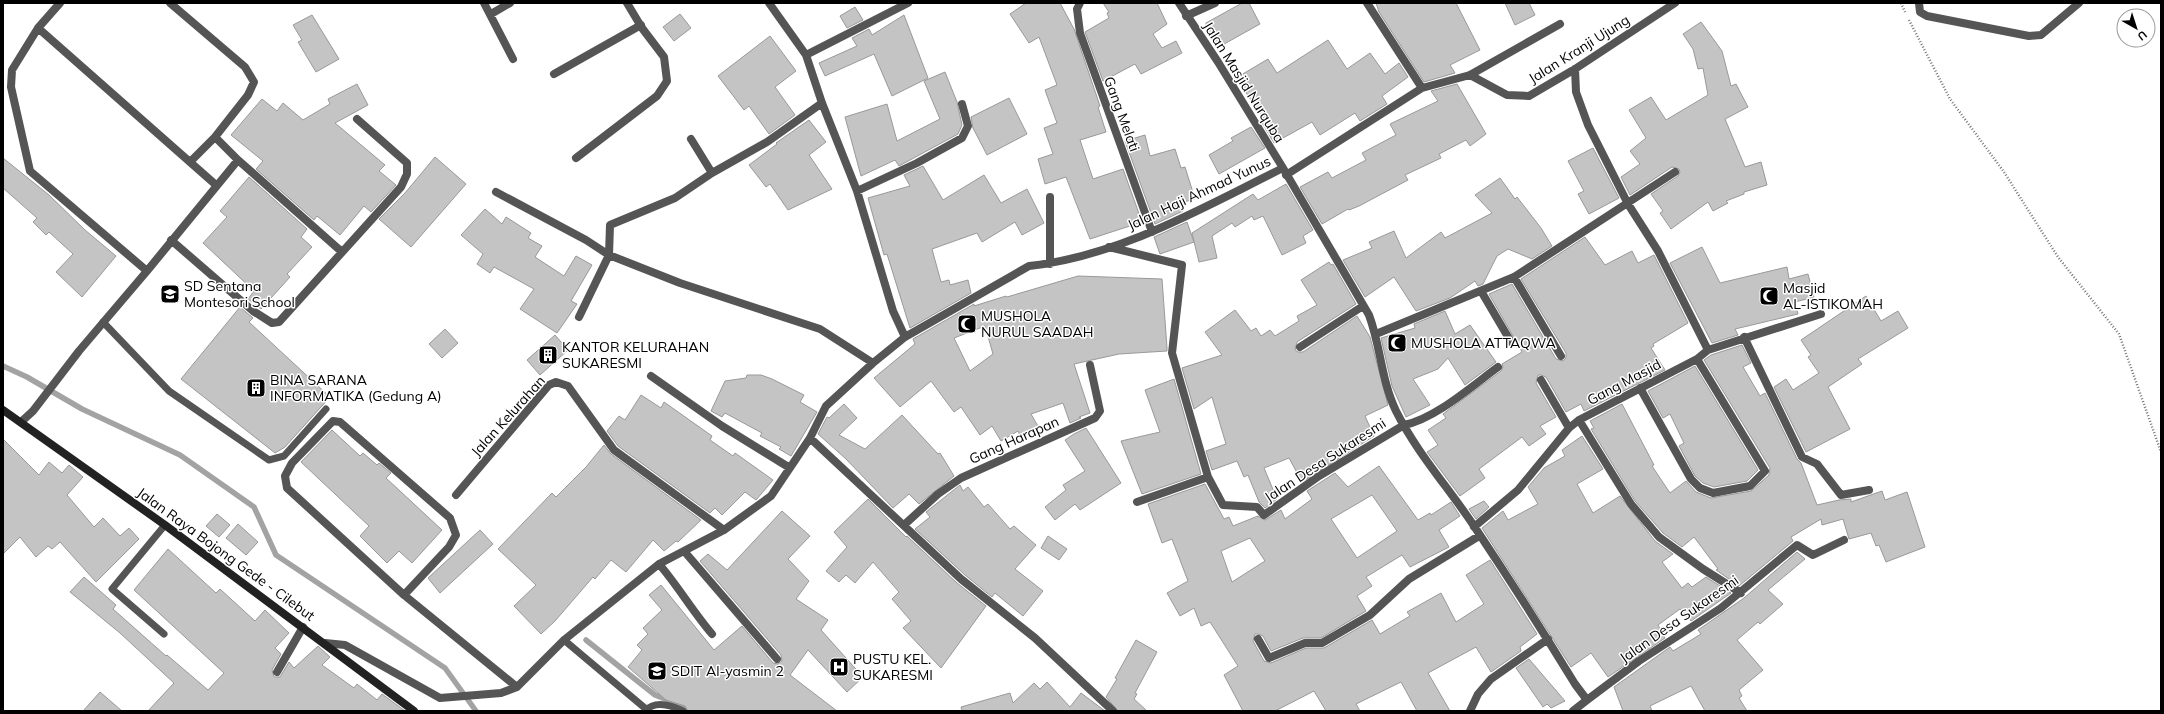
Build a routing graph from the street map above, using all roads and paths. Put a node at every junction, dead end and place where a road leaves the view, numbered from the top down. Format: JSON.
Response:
{"nodes":[{"id":1,"x":60,"y":3,"type":"edge"},
{"id":2,"x":170,"y":3,"type":"edge"},
{"id":3,"x":484,"y":3,"type":"edge"},
{"id":4,"x":510,"y":3,"type":"edge"},
{"id":5,"x":627,"y":3,"type":"edge"},
{"id":6,"x":908,"y":3,"type":"edge"},
{"id":7,"x":1080,"y":3,"type":"edge"},
{"id":8,"x":1179,"y":3,"type":"edge"},
{"id":9,"x":1215,"y":3,"type":"edge"},
{"id":10,"x":1367,"y":3,"type":"edge"},
{"id":11,"x":1675,"y":3,"type":"edge"},
{"id":12,"x":1901,"y":3,"type":"edge"},
{"id":13,"x":1919,"y":3,"type":"edge"},
{"id":14,"x":2079,"y":3,"type":"edge"},
{"id":15,"x":770,"y":4,"type":"edge"},
{"id":16,"x":491,"y":14,"type":"junction"},
{"id":17,"x":1186,"y":16,"type":"junction"},
{"id":18,"x":1560,"y":24,"type":"dead end"},
{"id":19,"x":641,"y":25,"type":"junction"},
{"id":20,"x":38,"y":28,"type":"junction"},
{"id":21,"x":806,"y":55,"type":"junction"},
{"id":22,"x":513,"y":59,"type":"dead end"},
{"id":23,"x":1575,"y":69,"type":"junction"},
{"id":24,"x":554,"y":74,"type":"dead end"},
{"id":25,"x":1470,"y":75,"type":"junction"},
{"id":26,"x":1422,"y":88,"type":"junction"},
{"id":27,"x":822,"y":103,"type":"junction"},
{"id":28,"x":962,"y":104,"type":"dead end"},
{"id":29,"x":357,"y":119,"type":"dead end"},
{"id":30,"x":215,"y":137,"type":"junction"},
{"id":31,"x":691,"y":139,"type":"dead end"},
{"id":32,"x":576,"y":158,"type":"dead end"},
{"id":33,"x":238,"y":160,"type":"junction"},
{"id":34,"x":191,"y":161,"type":"junction"},
{"id":35,"x":1284,"y":172,"type":"junction"},
{"id":36,"x":1675,"y":172,"type":"dead end"},
{"id":37,"x":712,"y":173,"type":"junction"},
{"id":38,"x":216,"y":185,"type":"junction"},
{"id":39,"x":857,"y":191,"type":"junction"},
{"id":40,"x":496,"y":192,"type":"dead end"},
{"id":41,"x":1050,"y":197,"type":"dead end"},
{"id":42,"x":1628,"y":204,"type":"junction"},
{"id":43,"x":1152,"y":232,"type":"junction"},
{"id":44,"x":171,"y":240,"type":"junction"},
{"id":45,"x":1109,"y":247,"type":"junction"},
{"id":46,"x":342,"y":252,"type":"junction"},
{"id":47,"x":609,"y":255,"type":"junction"},
{"id":48,"x":1050,"y":264,"type":"junction"},
{"id":49,"x":147,"y":271,"type":"junction"},
{"id":50,"x":1514,"y":277,"type":"junction"},
{"id":51,"x":1481,"y":290,"type":"junction"},
{"id":52,"x":1363,"y":306,"type":"junction"},
{"id":53,"x":1821,"y":314,"type":"dead end"},
{"id":54,"x":579,"y":317,"type":"dead end"},
{"id":55,"x":104,"y":322,"type":"junction"},
{"id":56,"x":1376,"y":334,"type":"junction"},
{"id":57,"x":905,"y":337,"type":"junction"},
{"id":58,"x":1744,"y":337,"type":"junction"},
{"id":59,"x":1510,"y":342,"type":"dead end"},
{"id":60,"x":1300,"y":347,"type":"dead end"},
{"id":61,"x":1708,"y":350,"type":"junction"},
{"id":62,"x":1561,"y":356,"type":"dead end"},
{"id":63,"x":1697,"y":359,"type":"junction"},
{"id":64,"x":873,"y":363,"type":"junction"},
{"id":65,"x":1090,"y":365,"type":"dead end"},
{"id":66,"x":1498,"y":367,"type":"dead end"},
{"id":67,"x":651,"y":376,"type":"dead end"},
{"id":68,"x":1541,"y":380,"type":"dead end"},
{"id":69,"x":1640,"y":388,"type":"junction"},
{"id":70,"x":326,"y":409,"type":"dead end"},
{"id":71,"x":3,"y":410,"type":"edge"},
{"id":72,"x":1578,"y":420,"type":"junction"},
{"id":73,"x":21,"y":422,"type":"junction"},
{"id":74,"x":1404,"y":425,"type":"junction"},
{"id":75,"x":1569,"y":428,"type":"junction"},
{"id":76,"x":810,"y":438,"type":"junction"},
{"id":77,"x":2161,"y":452,"type":"edge"},
{"id":78,"x":790,"y":468,"type":"junction"},
{"id":79,"x":1208,"y":477,"type":"junction"},
{"id":80,"x":1869,"y":490,"type":"dead end"},
{"id":81,"x":456,"y":495,"type":"dead end"},
{"id":82,"x":1137,"y":502,"type":"dead end"},
{"id":83,"x":165,"y":525,"type":"junction"},
{"id":84,"x":904,"y":526,"type":"junction"},
{"id":85,"x":1474,"y":527,"type":"junction"},
{"id":86,"x":724,"y":530,"type":"junction"},
{"id":87,"x":1479,"y":536,"type":"junction"},
{"id":88,"x":1844,"y":540,"type":"dead end"},
{"id":89,"x":684,"y":551,"type":"junction"},
{"id":90,"x":659,"y":564,"type":"junction"},
{"id":91,"x":1740,"y":593,"type":"junction"},
{"id":92,"x":404,"y":594,"type":"junction"},
{"id":93,"x":303,"y":627,"type":"junction"},
{"id":94,"x":164,"y":634,"type":"dead end"},
{"id":95,"x":712,"y":634,"type":"dead end"},
{"id":96,"x":1258,"y":639,"type":"dead end"},
{"id":97,"x":564,"y":640,"type":"junction"},
{"id":98,"x":1548,"y":640,"type":"junction"},
{"id":99,"x":325,"y":643,"type":"junction"},
{"id":100,"x":777,"y":659,"type":"dead end"},
{"id":101,"x":277,"y":672,"type":"dead end"},
{"id":102,"x":517,"y":687,"type":"junction"},
{"id":103,"x":1588,"y":700,"type":"junction"},
{"id":104,"x":645,"y":710,"type":"edge"},
{"id":105,"x":414,"y":711,"type":"edge"},
{"id":106,"x":683,"y":711,"type":"edge"},
{"id":107,"x":1113,"y":711,"type":"edge"},
{"id":108,"x":1470,"y":711,"type":"edge"},
{"id":109,"x":1572,"y":711,"type":"edge"}],
"edges":[{"from":1,"to":20,"type":"street"},
{"from":2,"to":30,"type":"street"},
{"from":3,"to":16,"type":"street"},
{"from":4,"to":16,"type":"street"},
{"from":5,"to":19,"type":"street"},
{"from":6,"to":21,"type":"street"},
{"from":7,"to":43,"type":"street","name":"Gang Melati"},
{"from":8,"to":17,"type":"street","name":"Jalan Masjid Nurquba"},
{"from":9,"to":17,"type":"street"},
{"from":10,"to":26,"type":"street"},
{"from":11,"to":23,"type":"street","name":"Jalan Kranji Ujung"},
{"from":12,"to":77,"type":"path"},
{"from":13,"to":14,"type":"street"},
{"from":15,"to":21,"type":"street"},
{"from":16,"to":22,"type":"street"},
{"from":17,"to":35,"type":"street","name":"Jalan Masjid Nurquba"},
{"from":18,"to":25,"type":"street","name":"Jalan Haji Ahmad Yunus"},
{"from":19,"to":24,"type":"street"},
{"from":19,"to":32,"type":"street"},
{"from":20,"to":34,"type":"street"},
{"from":20,"to":49,"type":"street"},
{"from":21,"to":27,"type":"street"},
{"from":23,"to":25,"type":"street","name":"Jalan Kranji Ujung"},
{"from":23,"to":42,"type":"street"},
{"from":25,"to":26,"type":"street","name":"Jalan Haji Ahmad Yunus"},
{"from":26,"to":35,"type":"street","name":"Jalan Haji Ahmad Yunus"},
{"from":27,"to":37,"type":"street"},
{"from":27,"to":39,"type":"street"},
{"from":28,"to":39,"type":"street"},
{"from":29,"to":46,"type":"street"},
{"from":30,"to":33,"type":"street"},
{"from":30,"to":34,"type":"street"},
{"from":31,"to":37,"type":"street"},
{"from":33,"to":38,"type":"street"},
{"from":33,"to":46,"type":"street"},
{"from":34,"to":38,"type":"street"},
{"from":35,"to":43,"type":"street","name":"Jalan Haji Ahmad Yunus"},
{"from":35,"to":52,"type":"street","name":"Jalan Desa Sukaresmi"},
{"from":36,"to":42,"type":"street"},
{"from":37,"to":47,"type":"street"},
{"from":38,"to":44,"type":"street"},
{"from":39,"to":57,"type":"street"},
{"from":40,"to":47,"type":"street"},
{"from":41,"to":48,"type":"street"},
{"from":42,"to":50,"type":"street"},
{"from":42,"to":61,"type":"street"},
{"from":43,"to":45,"type":"street","name":"Jalan Haji Ahmad Yunus"},
{"from":44,"to":46,"type":"street"},
{"from":44,"to":49,"type":"street"},
{"from":45,"to":48,"type":"street","name":"Jalan Haji Ahmad Yunus"},
{"from":45,"to":79,"type":"street","name":"Jalan Desa Sukaresmi"},
{"from":47,"to":54,"type":"street"},
{"from":47,"to":64,"type":"street"},
{"from":48,"to":57,"type":"street","name":"Jalan Haji Ahmad Yunus"},
{"from":49,"to":55,"type":"street"},
{"from":50,"to":51,"type":"street"},
{"from":50,"to":62,"type":"street"},
{"from":51,"to":56,"type":"street"},
{"from":51,"to":59,"type":"street"},
{"from":52,"to":56,"type":"street","name":"Jalan Desa Sukaresmi"},
{"from":52,"to":60,"type":"street"},
{"from":53,"to":58,"type":"street","name":"Gang Masjid"},
{"from":55,"to":70,"type":"lane"},
{"from":55,"to":73,"type":"street"},
{"from":56,"to":74,"type":"street","name":"Jalan Desa Sukaresmi"},
{"from":57,"to":64,"type":"street","name":"Jalan Haji Ahmad Yunus"},
{"from":58,"to":61,"type":"street","name":"Gang Masjid"},
{"from":58,"to":80,"type":"street"},
{"from":61,"to":63,"type":"street","name":"Gang Masjid"},
{"from":63,"to":69,"type":"street","name":"Gang Masjid"},
{"from":63,"to":69,"type":"street"},
{"from":64,"to":76,"type":"street","name":"Jalan Haji Ahmad Yunus"},
{"from":65,"to":84,"type":"street","name":"Gang Harapan"},
{"from":66,"to":74,"type":"street"},
{"from":67,"to":78,"type":"street"},
{"from":68,"to":75,"type":"street"},
{"from":69,"to":72,"type":"street","name":"Gang Masjid"},
{"from":71,"to":73,"type":"main road","name":"Jalan Raya Bojong Gede - Cilebut"},
{"from":72,"to":75,"type":"street","name":"Gang Masjid"},
{"from":72,"to":91,"type":"street"},
{"from":73,"to":83,"type":"main road","name":"Jalan Raya Bojong Gede - Cilebut"},
{"from":74,"to":79,"type":"street","name":"Jalan Desa Sukaresmi"},
{"from":74,"to":85,"type":"street","name":"Jalan Desa Sukaresmi"},
{"from":75,"to":85,"type":"street","name":"Gang Masjid"},
{"from":76,"to":78,"type":"street","name":"Jalan Haji Ahmad Yunus"},
{"from":76,"to":84,"type":"street"},
{"from":78,"to":86,"type":"street","name":"Jalan Haji Ahmad Yunus"},
{"from":79,"to":82,"type":"street"},
{"from":81,"to":86,"type":"street","name":"Jalan Kelurahan"},
{"from":83,"to":93,"type":"main road","name":"Jalan Raya Bojong Gede - Cilebut"},
{"from":83,"to":94,"type":"lane"},
{"from":84,"to":107,"type":"street"},
{"from":85,"to":87,"type":"street","name":"Jalan Desa Sukaresmi"},
{"from":86,"to":89,"type":"street","name":"Jalan Haji Ahmad Yunus"},
{"from":87,"to":96,"type":"street"},
{"from":87,"to":98,"type":"street","name":"Jalan Desa Sukaresmi"},
{"from":88,"to":91,"type":"street","name":"Jalan Desa Sukaresmi"},
{"from":89,"to":90,"type":"street","name":"Jalan Haji Ahmad Yunus"},
{"from":89,"to":100,"type":"street"},
{"from":90,"to":95,"type":"street"},
{"from":90,"to":97,"type":"street","name":"Jalan Haji Ahmad Yunus"},
{"from":91,"to":103,"type":"street","name":"Jalan Desa Sukaresmi"},
{"from":92,"to":92,"type":"street"},
{"from":92,"to":102,"type":"street"},
{"from":93,"to":99,"type":"main road","name":"Jalan Raya Bojong Gede - Cilebut"},
{"from":93,"to":101,"type":"street"},
{"from":97,"to":102,"type":"street","name":"Jalan Haji Ahmad Yunus"},
{"from":97,"to":104,"type":"lane"},
{"from":98,"to":103,"type":"street","name":"Jalan Desa Sukaresmi"},
{"from":98,"to":108,"type":"street"},
{"from":99,"to":102,"type":"street","name":"Jalan Haji Ahmad Yunus"},
{"from":99,"to":105,"type":"main road","name":"Jalan Raya Bojong Gede - Cilebut"},
{"from":103,"to":109,"type":"street","name":"Jalan Desa Sukaresmi"},
{"from":104,"to":106,"type":"lane"}]}
